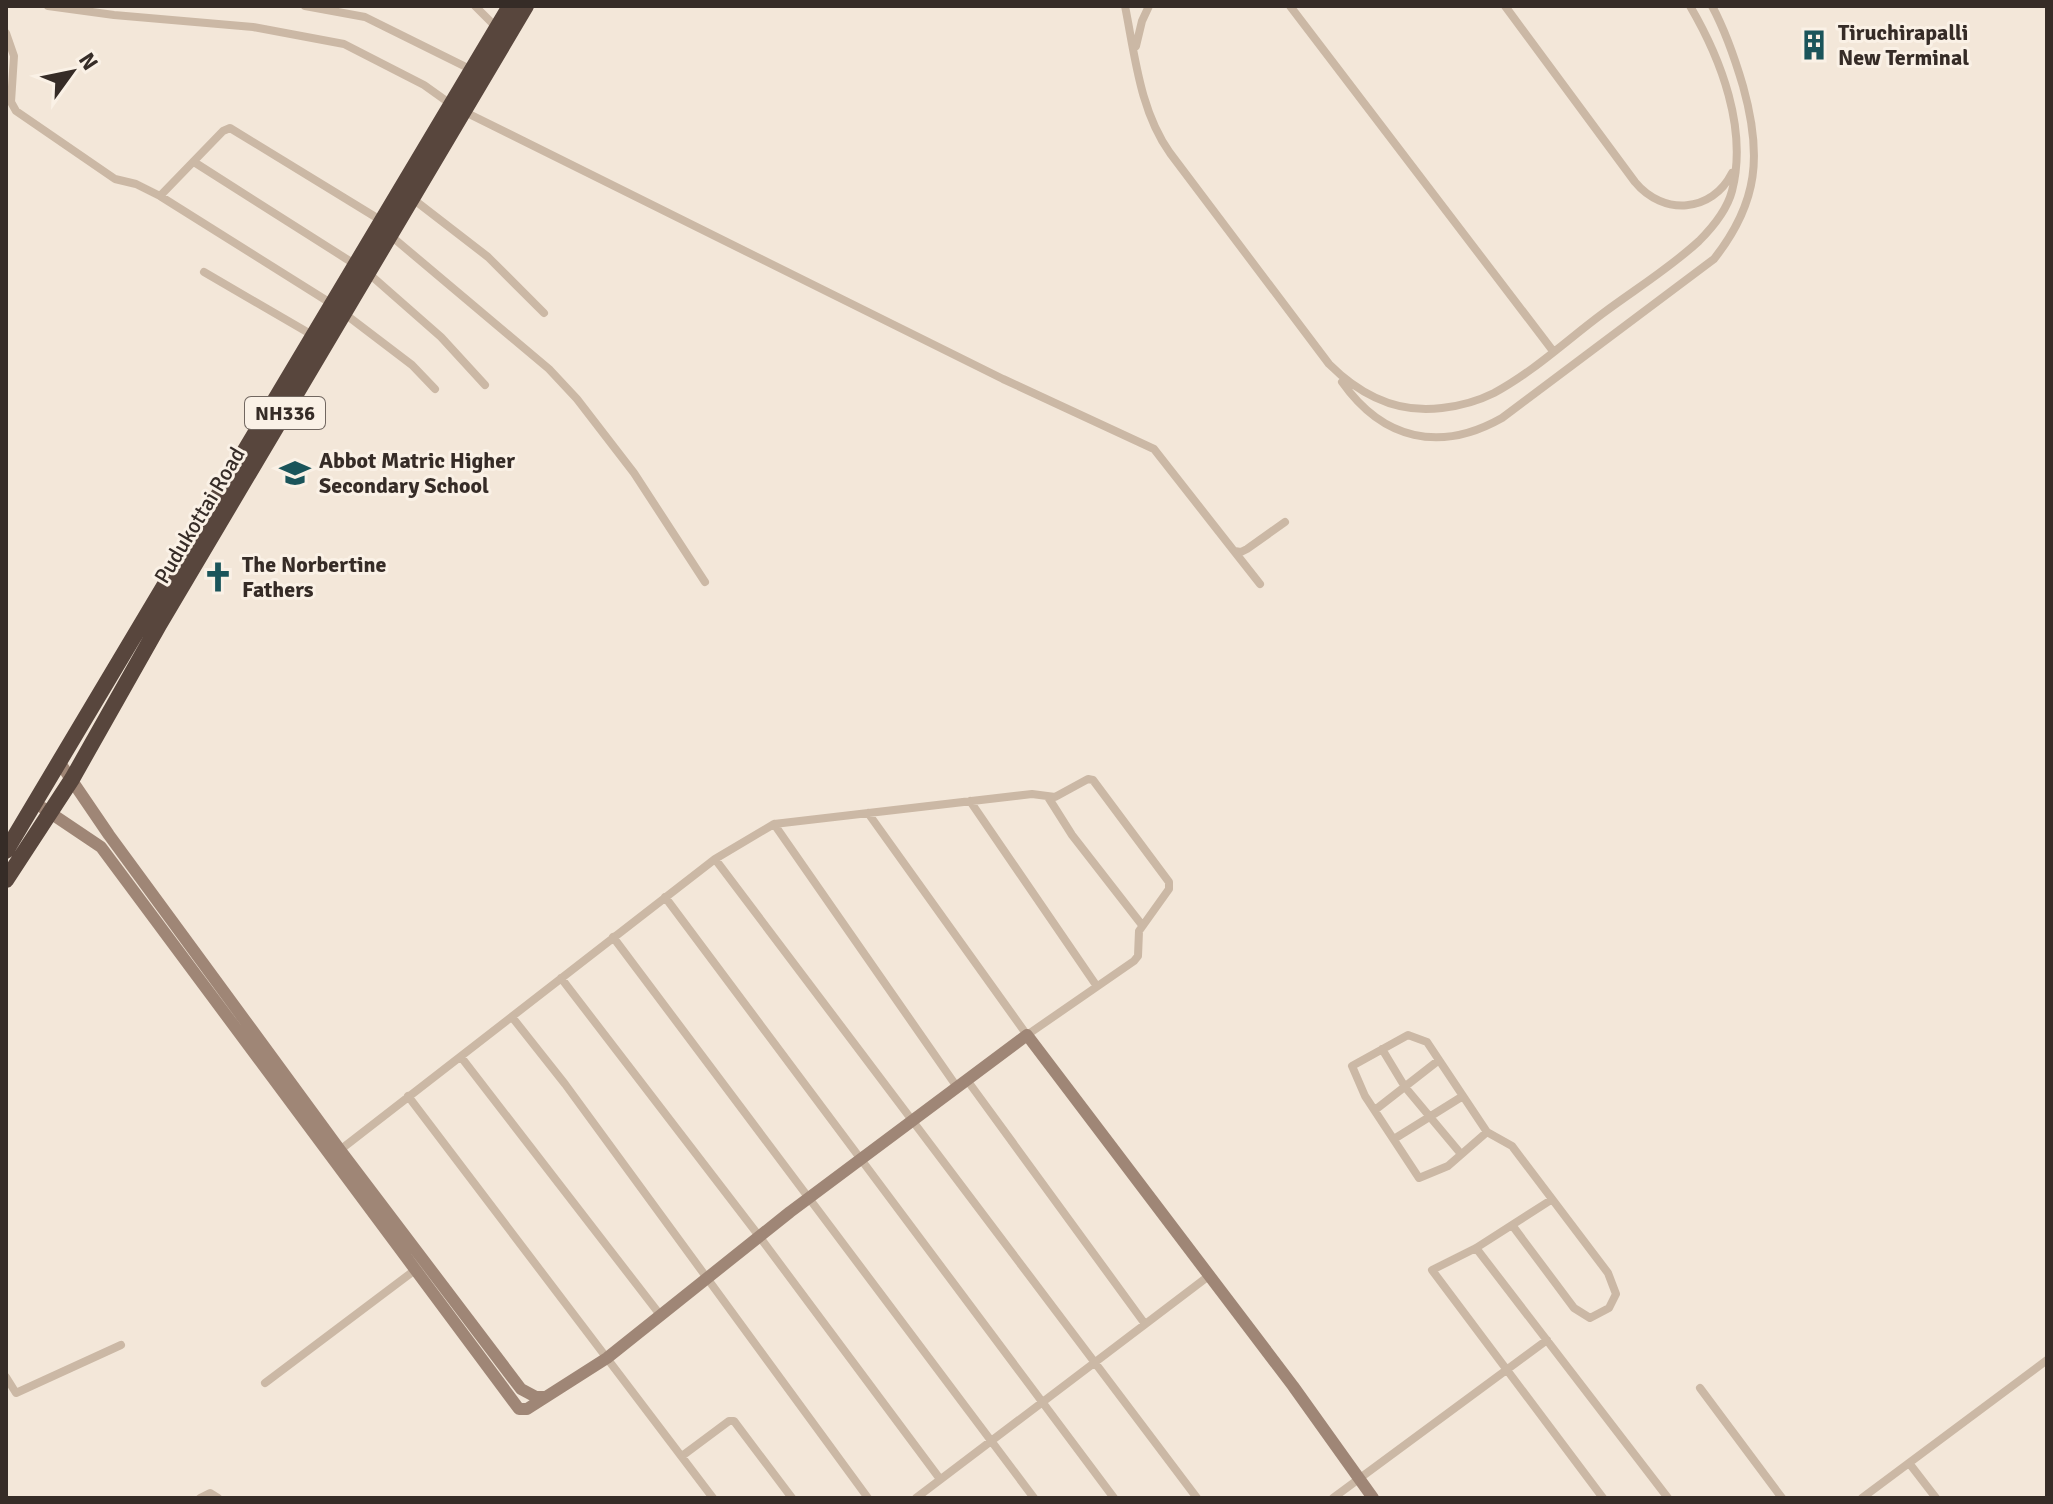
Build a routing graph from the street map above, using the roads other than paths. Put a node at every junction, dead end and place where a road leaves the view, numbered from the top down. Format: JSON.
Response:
{"nodes":[{"id":1,"x":48,"y":6,"type":"edge"},
{"id":2,"x":305,"y":6,"type":"edge"},
{"id":3,"x":475,"y":6,"type":"edge"},
{"id":4,"x":510,"y":6,"type":"edge"},
{"id":5,"x":526,"y":6,"type":"edge"},
{"id":6,"x":1125,"y":6,"type":"edge"},
{"id":7,"x":1149,"y":6,"type":"edge"},
{"id":8,"x":1290,"y":6,"type":"edge"},
{"id":9,"x":1505,"y":6,"type":"edge"},
{"id":10,"x":1690,"y":6,"type":"edge"},
{"id":11,"x":1712,"y":6,"type":"edge"},
{"id":12,"x":344,"y":9,"type":"edge"},
{"id":13,"x":497,"y":28,"type":"junction"},
{"id":14,"x":6,"y":33,"type":"edge"},
{"id":15,"x":9,"y":50,"type":"edge"},
{"id":16,"x":472,"y":70,"type":"junction"},
{"id":17,"x":1138,"y":71,"type":"junction"},
{"id":18,"x":458,"y":109,"type":"junction"},
{"id":19,"x":194,"y":162,"type":"junction"},
{"id":20,"x":1734,"y":169,"type":"junction"},
{"id":21,"x":160,"y":196,"type":"junction"},
{"id":22,"x":413,"y":199,"type":"junction"},
{"id":23,"x":387,"y":228,"type":"junction"},
{"id":24,"x":362,"y":269,"type":"junction"},
{"id":25,"x":204,"y":272,"type":"dead end"},
{"id":26,"x":339,"y":309,"type":"junction"},
{"id":27,"x":544,"y":313,"type":"dead end"},
{"id":28,"x":314,"y":336,"type":"junction"},
{"id":29,"x":1553,"y":351,"type":"junction"},
{"id":30,"x":1329,"y":364,"type":"junction"},
{"id":31,"x":485,"y":385,"type":"dead end"},
{"id":32,"x":435,"y":389,"type":"dead end"},
{"id":33,"x":249,"y":459,"type":"junction"},
{"id":34,"x":1285,"y":522,"type":"dead end"},
{"id":35,"x":1234,"y":551,"type":"junction"},
{"id":36,"x":705,"y":582,"type":"dead end"},
{"id":37,"x":1260,"y":584,"type":"dead end"},
{"id":38,"x":60,"y":763,"type":"junction"},
{"id":39,"x":72,"y":779,"type":"junction"},
{"id":40,"x":1048,"y":797,"type":"junction"},
{"id":41,"x":970,"y":801,"type":"junction"},
{"id":42,"x":35,"y":803,"type":"junction"},
{"id":43,"x":50,"y":813,"type":"junction"},
{"id":44,"x":868,"y":813,"type":"junction"},
{"id":45,"x":774,"y":824,"type":"junction"},
{"id":46,"x":6,"y":851,"type":"edge"},
{"id":47,"x":715,"y":859,"type":"junction"},
{"id":48,"x":6,"y":880,"type":"edge"},
{"id":49,"x":665,"y":897,"type":"junction"},
{"id":50,"x":1142,"y":925,"type":"junction"},
{"id":51,"x":613,"y":937,"type":"junction"},
{"id":52,"x":561,"y":978,"type":"junction"},
{"id":53,"x":1096,"y":985,"type":"junction"},
{"id":54,"x":512,"y":1017,"type":"junction"},
{"id":55,"x":238,"y":1020,"type":"junction"},
{"id":56,"x":1027,"y":1035,"type":"junction"},
{"id":57,"x":1382,"y":1049,"type":"junction"},
{"id":58,"x":461,"y":1057,"type":"junction"},
{"id":59,"x":1439,"y":1060,"type":"junction"},
{"id":60,"x":962,"y":1084,"type":"junction"},
{"id":61,"x":1405,"y":1087,"type":"junction"},
{"id":62,"x":408,"y":1096,"type":"junction"},
{"id":63,"x":1463,"y":1096,"type":"junction"},
{"id":64,"x":1375,"y":1110,"type":"junction"},
{"id":65,"x":1429,"y":1118,"type":"junction"},
{"id":66,"x":912,"y":1121,"type":"junction"},
{"id":67,"x":1487,"y":1132,"type":"junction"},
{"id":68,"x":1394,"y":1139,"type":"junction"},
{"id":69,"x":340,"y":1150,"type":"junction"},
{"id":70,"x":1461,"y":1154,"type":"junction"},
{"id":71,"x":861,"y":1159,"type":"junction"},
{"id":72,"x":809,"y":1198,"type":"junction"},
{"id":73,"x":1551,"y":1200,"type":"junction"},
{"id":74,"x":1512,"y":1225,"type":"junction"},
{"id":75,"x":759,"y":1236,"type":"junction"},
{"id":76,"x":1476,"y":1248,"type":"junction"},
{"id":77,"x":413,"y":1261,"type":"junction"},
{"id":78,"x":1210,"y":1275,"type":"junction"},
{"id":79,"x":706,"y":1279,"type":"junction"},
{"id":80,"x":661,"y":1316,"type":"junction"},
{"id":81,"x":1145,"y":1324,"type":"junction"},
{"id":82,"x":1547,"y":1340,"type":"junction"},
{"id":83,"x":121,"y":1345,"type":"dead end"},
{"id":84,"x":607,"y":1358,"type":"junction"},
{"id":85,"x":2047,"y":1360,"type":"edge"},
{"id":86,"x":1095,"y":1362,"type":"junction"},
{"id":87,"x":1506,"y":1370,"type":"junction"},
{"id":88,"x":6,"y":1377,"type":"edge"},
{"id":89,"x":265,"y":1383,"type":"dead end"},
{"id":90,"x":1700,"y":1388,"type":"dead end"},
{"id":91,"x":1042,"y":1402,"type":"junction"},
{"id":92,"x":991,"y":1441,"type":"junction"},
{"id":93,"x":682,"y":1456,"type":"junction"},
{"id":94,"x":1909,"y":1463,"type":"junction"},
{"id":95,"x":940,"y":1479,"type":"junction"},
{"id":96,"x":1358,"y":1479,"type":"junction"},
{"id":97,"x":200,"y":1498,"type":"edge"},
{"id":98,"x":218,"y":1498,"type":"edge"},
{"id":99,"x":713,"y":1498,"type":"edge"},
{"id":100,"x":792,"y":1498,"type":"edge"},
{"id":101,"x":868,"y":1498,"type":"edge"},
{"id":102,"x":916,"y":1498,"type":"edge"},
{"id":103,"x":1034,"y":1498,"type":"edge"},
{"id":104,"x":1114,"y":1498,"type":"edge"},
{"id":105,"x":1197,"y":1498,"type":"edge"},
{"id":106,"x":1333,"y":1498,"type":"edge"},
{"id":107,"x":1373,"y":1498,"type":"edge"},
{"id":108,"x":1603,"y":1498,"type":"edge"},
{"id":109,"x":1668,"y":1498,"type":"edge"},
{"id":110,"x":1782,"y":1498,"type":"edge"},
{"id":111,"x":1862,"y":1498,"type":"edge"},
{"id":112,"x":1936,"y":1498,"type":"edge"}],
"edges":[{"from":1,"to":18,"type":"street"},
{"from":2,"to":12,"type":"street"},
{"from":3,"to":13,"type":"street"},
{"from":4,"to":13,"type":"highway","name":"Pudukottai Road","number":"NH336"},
{"from":5,"to":18,"type":"highway","name":"Pudukottai Road","number":"NH336"},
{"from":6,"to":17,"type":"street"},
{"from":7,"to":17,"type":"street"},
{"from":8,"to":29,"type":"street"},
{"from":9,"to":20,"type":"street"},
{"from":10,"to":20,"type":"street"},
{"from":11,"to":30,"type":"street"},
{"from":12,"to":16,"type":"street"},
{"from":13,"to":16,"type":"highway","name":"Pudukottai Road","number":"NH336"},
{"from":14,"to":15,"type":"street"},
{"from":15,"to":21,"type":"street"},
{"from":16,"to":18,"type":"highway","name":"Pudukottai Road","number":"NH336"},
{"from":17,"to":30,"type":"street"},
{"from":18,"to":22,"type":"highway","name":"Pudukottai Road","number":"NH336"},
{"from":18,"to":23,"type":"highway","name":"Pudukottai Road","number":"NH336"},
{"from":18,"to":35,"type":"street"},
{"from":19,"to":21,"type":"street"},
{"from":19,"to":23,"type":"street"},
{"from":19,"to":24,"type":"street"},
{"from":20,"to":29,"type":"street"},
{"from":21,"to":26,"type":"street"},
{"from":22,"to":23,"type":"highway","name":"Pudukottai Road","number":"NH336"},
{"from":22,"to":27,"type":"street"},
{"from":23,"to":24,"type":"highway","name":"Pudukottai Road","number":"NH336"},
{"from":23,"to":36,"type":"street"},
{"from":24,"to":26,"type":"highway","name":"Pudukottai Road","number":"NH336"},
{"from":24,"to":31,"type":"street"},
{"from":25,"to":28,"type":"street"},
{"from":26,"to":28,"type":"highway","name":"Pudukottai Road","number":"NH336"},
{"from":26,"to":32,"type":"street"},
{"from":26,"to":33,"type":"highway","name":"Pudukottai Road","number":"NH336"},
{"from":28,"to":33,"type":"highway","name":"Pudukottai Road","number":"NH336"},
{"from":29,"to":30,"type":"street"},
{"from":33,"to":38,"type":"highway","name":"Pudukottai Road","number":"NH336"},
{"from":33,"to":39,"type":"highway","name":"Pudukottai Road","number":"NH336"},
{"from":34,"to":35,"type":"street"},
{"from":35,"to":37,"type":"street"},
{"from":38,"to":39,"type":"street"},
{"from":38,"to":42,"type":"highway","name":"Pudukottai Road","number":"NH336"},
{"from":39,"to":43,"type":"highway","name":"Pudukottai Road","number":"NH336"},
{"from":39,"to":55,"type":"street"},
{"from":40,"to":41,"type":"street"},
{"from":40,"to":50,"type":"street"},
{"from":40,"to":50,"type":"street"},
{"from":41,"to":44,"type":"street"},
{"from":41,"to":53,"type":"street"},
{"from":42,"to":43,"type":"street"},
{"from":42,"to":46,"type":"highway","name":"Pudukottai Road","number":"NH336"},
{"from":43,"to":48,"type":"highway","name":"Pudukottai Road","number":"NH336"},
{"from":43,"to":55,"type":"street"},
{"from":44,"to":45,"type":"street"},
{"from":44,"to":56,"type":"street"},
{"from":45,"to":47,"type":"street"},
{"from":45,"to":60,"type":"street"},
{"from":47,"to":49,"type":"street"},
{"from":47,"to":66,"type":"street"},
{"from":49,"to":51,"type":"street"},
{"from":49,"to":71,"type":"street"},
{"from":50,"to":53,"type":"street"},
{"from":51,"to":52,"type":"street"},
{"from":51,"to":72,"type":"street"},
{"from":52,"to":54,"type":"street"},
{"from":52,"to":75,"type":"street"},
{"from":53,"to":56,"type":"street"},
{"from":54,"to":58,"type":"street"},
{"from":54,"to":79,"type":"street"},
{"from":55,"to":69,"type":"street"},
{"from":55,"to":77,"type":"street"},
{"from":56,"to":60,"type":"street"},
{"from":56,"to":78,"type":"street"},
{"from":57,"to":59,"type":"street"},
{"from":57,"to":61,"type":"street"},
{"from":57,"to":64,"type":"street"},
{"from":58,"to":62,"type":"street"},
{"from":58,"to":80,"type":"street"},
{"from":59,"to":61,"type":"street"},
{"from":59,"to":63,"type":"street"},
{"from":60,"to":66,"type":"street"},
{"from":60,"to":81,"type":"street"},
{"from":61,"to":64,"type":"street"},
{"from":61,"to":65,"type":"street"},
{"from":62,"to":69,"type":"street"},
{"from":62,"to":84,"type":"street"},
{"from":63,"to":65,"type":"street"},
{"from":63,"to":67,"type":"street"},
{"from":64,"to":68,"type":"street"},
{"from":65,"to":68,"type":"street"},
{"from":65,"to":70,"type":"street"},
{"from":66,"to":71,"type":"street"},
{"from":66,"to":86,"type":"street"},
{"from":67,"to":70,"type":"street"},
{"from":67,"to":73,"type":"street"},
{"from":68,"to":70,"type":"street"},
{"from":69,"to":77,"type":"street"},
{"from":71,"to":72,"type":"street"},
{"from":71,"to":91,"type":"street"},
{"from":72,"to":75,"type":"street"},
{"from":72,"to":92,"type":"street"},
{"from":73,"to":74,"type":"street"},
{"from":73,"to":74,"type":"street"},
{"from":74,"to":76,"type":"street"},
{"from":75,"to":79,"type":"street"},
{"from":75,"to":95,"type":"street"},
{"from":76,"to":82,"type":"street"},
{"from":76,"to":87,"type":"street"},
{"from":77,"to":84,"type":"street"},
{"from":77,"to":89,"type":"street"},
{"from":78,"to":81,"type":"street"},
{"from":78,"to":96,"type":"street"},
{"from":79,"to":80,"type":"street"},
{"from":79,"to":101,"type":"street"},
{"from":80,"to":84,"type":"street"},
{"from":81,"to":86,"type":"street"},
{"from":82,"to":87,"type":"street"},
{"from":82,"to":109,"type":"street"},
{"from":83,"to":88,"type":"street"},
{"from":84,"to":93,"type":"street"},
{"from":85,"to":94,"type":"street"},
{"from":86,"to":91,"type":"street"},
{"from":86,"to":105,"type":"street"},
{"from":87,"to":96,"type":"street"},
{"from":87,"to":108,"type":"street"},
{"from":90,"to":110,"type":"street"},
{"from":91,"to":92,"type":"street"},
{"from":91,"to":104,"type":"street"},
{"from":92,"to":95,"type":"street"},
{"from":92,"to":103,"type":"street"},
{"from":93,"to":99,"type":"street"},
{"from":93,"to":100,"type":"street"},
{"from":94,"to":111,"type":"street"},
{"from":94,"to":112,"type":"street"},
{"from":95,"to":102,"type":"street"},
{"from":96,"to":106,"type":"street"},
{"from":96,"to":107,"type":"street"},
{"from":97,"to":98,"type":"street"}]}
